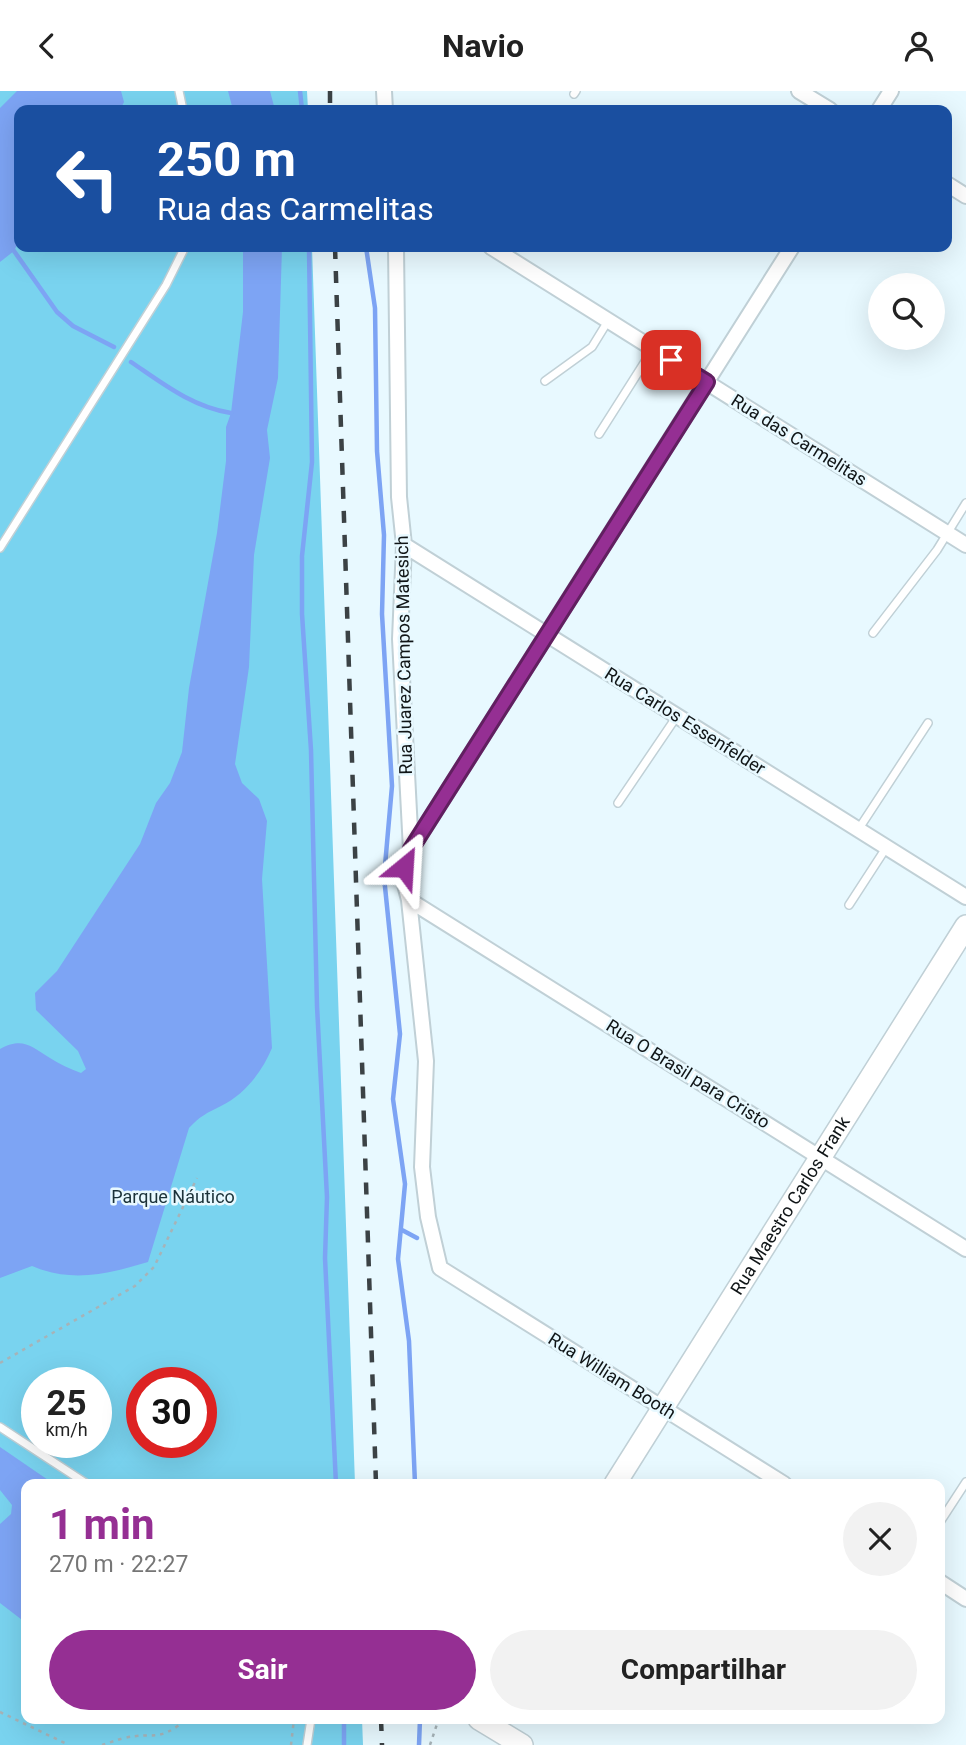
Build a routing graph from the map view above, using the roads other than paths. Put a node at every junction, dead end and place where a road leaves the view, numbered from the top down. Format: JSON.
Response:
{"nodes":[{"id":1,"x":799,"y":91,"type":"edge"},
{"id":2,"x":822,"y":105,"type":"edge"},
{"id":3,"x":182,"y":252,"type":"edge"},
{"id":4,"x":396,"y":252,"type":"edge"},
{"id":5,"x":499,"y":252,"type":"edge"},
{"id":6,"x":789,"y":252,"type":"edge"},
{"id":7,"x":609,"y":321,"type":"junction"},
{"id":8,"x":653,"y":348,"type":"junction"},
{"id":9,"x":545,"y":381,"type":"dead end"},
{"id":10,"x":707,"y":382,"type":"junction"},
{"id":11,"x":599,"y":434,"type":"dead end"},
{"id":12,"x":966,"y":503,"type":"edge"},
{"id":13,"x":948,"y":533,"type":"junction"},
{"id":14,"x":404,"y":545,"type":"junction"},
{"id":15,"x":966,"y":545,"type":"edge"},
{"id":16,"x":0,"y":548,"type":"edge"},
{"id":17,"x":873,"y":633,"type":"dead end"},
{"id":18,"x":547,"y":635,"type":"junction"},
{"id":19,"x":677,"y":716,"type":"junction"},
{"id":20,"x":928,"y":723,"type":"dead end"},
{"id":21,"x":618,"y":803,"type":"dead end"},
{"id":22,"x":858,"y":830,"type":"junction"},
{"id":23,"x":886,"y":848,"type":"junction"},
{"id":24,"x":411,"y":849,"type":"junction"},
{"id":25,"x":966,"y":898,"type":"edge"},
{"id":26,"x":410,"y":900,"type":"junction"},
{"id":27,"x":849,"y":905,"type":"dead end"},
{"id":28,"x":966,"y":926,"type":"edge"},
{"id":29,"x":821,"y":1157,"type":"junction"},
{"id":30,"x":966,"y":1249,"type":"edge"},
{"id":31,"x":440,"y":1268,"type":"joint"},
{"id":32,"x":663,"y":1408,"type":"junction"},
{"id":33,"x":0,"y":1427,"type":"edge"},
{"id":34,"x":80,"y":1479,"type":"edge"},
{"id":35,"x":618,"y":1479,"type":"edge"},
{"id":36,"x":776,"y":1479,"type":"edge"},
{"id":37,"x":966,"y":1482,"type":"edge"},
{"id":38,"x":945,"y":1514,"type":"edge"},
{"id":39,"x":945,"y":1585,"type":"edge"},
{"id":40,"x":966,"y":1598,"type":"edge"},
{"id":41,"x":310,"y":1724,"type":"edge"},
{"id":42,"x":488,"y":1724,"type":"edge"},
{"id":43,"x":307,"y":1745,"type":"edge"},
{"id":44,"x":522,"y":1745,"type":"edge"}],
"edges":[{"from":1,"to":2,"type":"street"},
{"from":3,"to":16,"type":"lane"},
{"from":4,"to":14,"type":"street","name":"Rua Juarez Campos Matesich"},
{"from":5,"to":7,"type":"street","name":"Rua das Carmelitas"},
{"from":6,"to":10,"type":"street"},
{"from":7,"to":8,"type":"street","name":"Rua das Carmelitas"},
{"from":7,"to":9,"type":"lane"},
{"from":8,"to":10,"type":"street","name":"Rua das Carmelitas"},
{"from":8,"to":11,"type":"lane"},
{"from":10,"to":13,"type":"street","name":"Rua das Carmelitas"},
{"from":10,"to":18,"type":"street"},
{"from":12,"to":13,"type":"lane"},
{"from":13,"to":15,"type":"street","name":"Rua das Carmelitas"},
{"from":13,"to":17,"type":"lane"},
{"from":14,"to":18,"type":"street","name":"Rua Carlos Essenfelder"},
{"from":14,"to":24,"type":"street","name":"Rua Juarez Campos Matesich"},
{"from":18,"to":19,"type":"street","name":"Rua Carlos Essenfelder"},
{"from":18,"to":24,"type":"street"},
{"from":19,"to":21,"type":"lane"},
{"from":19,"to":22,"type":"street","name":"Rua Carlos Essenfelder"},
{"from":20,"to":22,"type":"lane"},
{"from":22,"to":23,"type":"street","name":"Rua Carlos Essenfelder"},
{"from":23,"to":25,"type":"street","name":"Rua Carlos Essenfelder"},
{"from":23,"to":27,"type":"lane"},
{"from":24,"to":26,"type":"street","name":"Rua Juarez Campos Matesich"},
{"from":26,"to":29,"type":"street","name":"Rua O Brasil para Cristo"},
{"from":26,"to":31,"type":"street","name":"Rua Juarez Campos Matesich"},
{"from":28,"to":29,"type":"street","name":"Rua Maestro Carlos Frank"},
{"from":29,"to":30,"type":"street","name":"Rua O Brasil para Cristo"},
{"from":29,"to":32,"type":"street","name":"Rua Maestro Carlos Frank"},
{"from":31,"to":32,"type":"street","name":"Rua William Booth"},
{"from":32,"to":35,"type":"street","name":"Rua Maestro Carlos Frank"},
{"from":32,"to":36,"type":"street","name":"Rua William Booth"},
{"from":33,"to":34,"type":"lane"},
{"from":37,"to":38,"type":"lane"},
{"from":39,"to":40,"type":"street"},
{"from":41,"to":43,"type":"lane"},
{"from":42,"to":44,"type":"street"}]}
